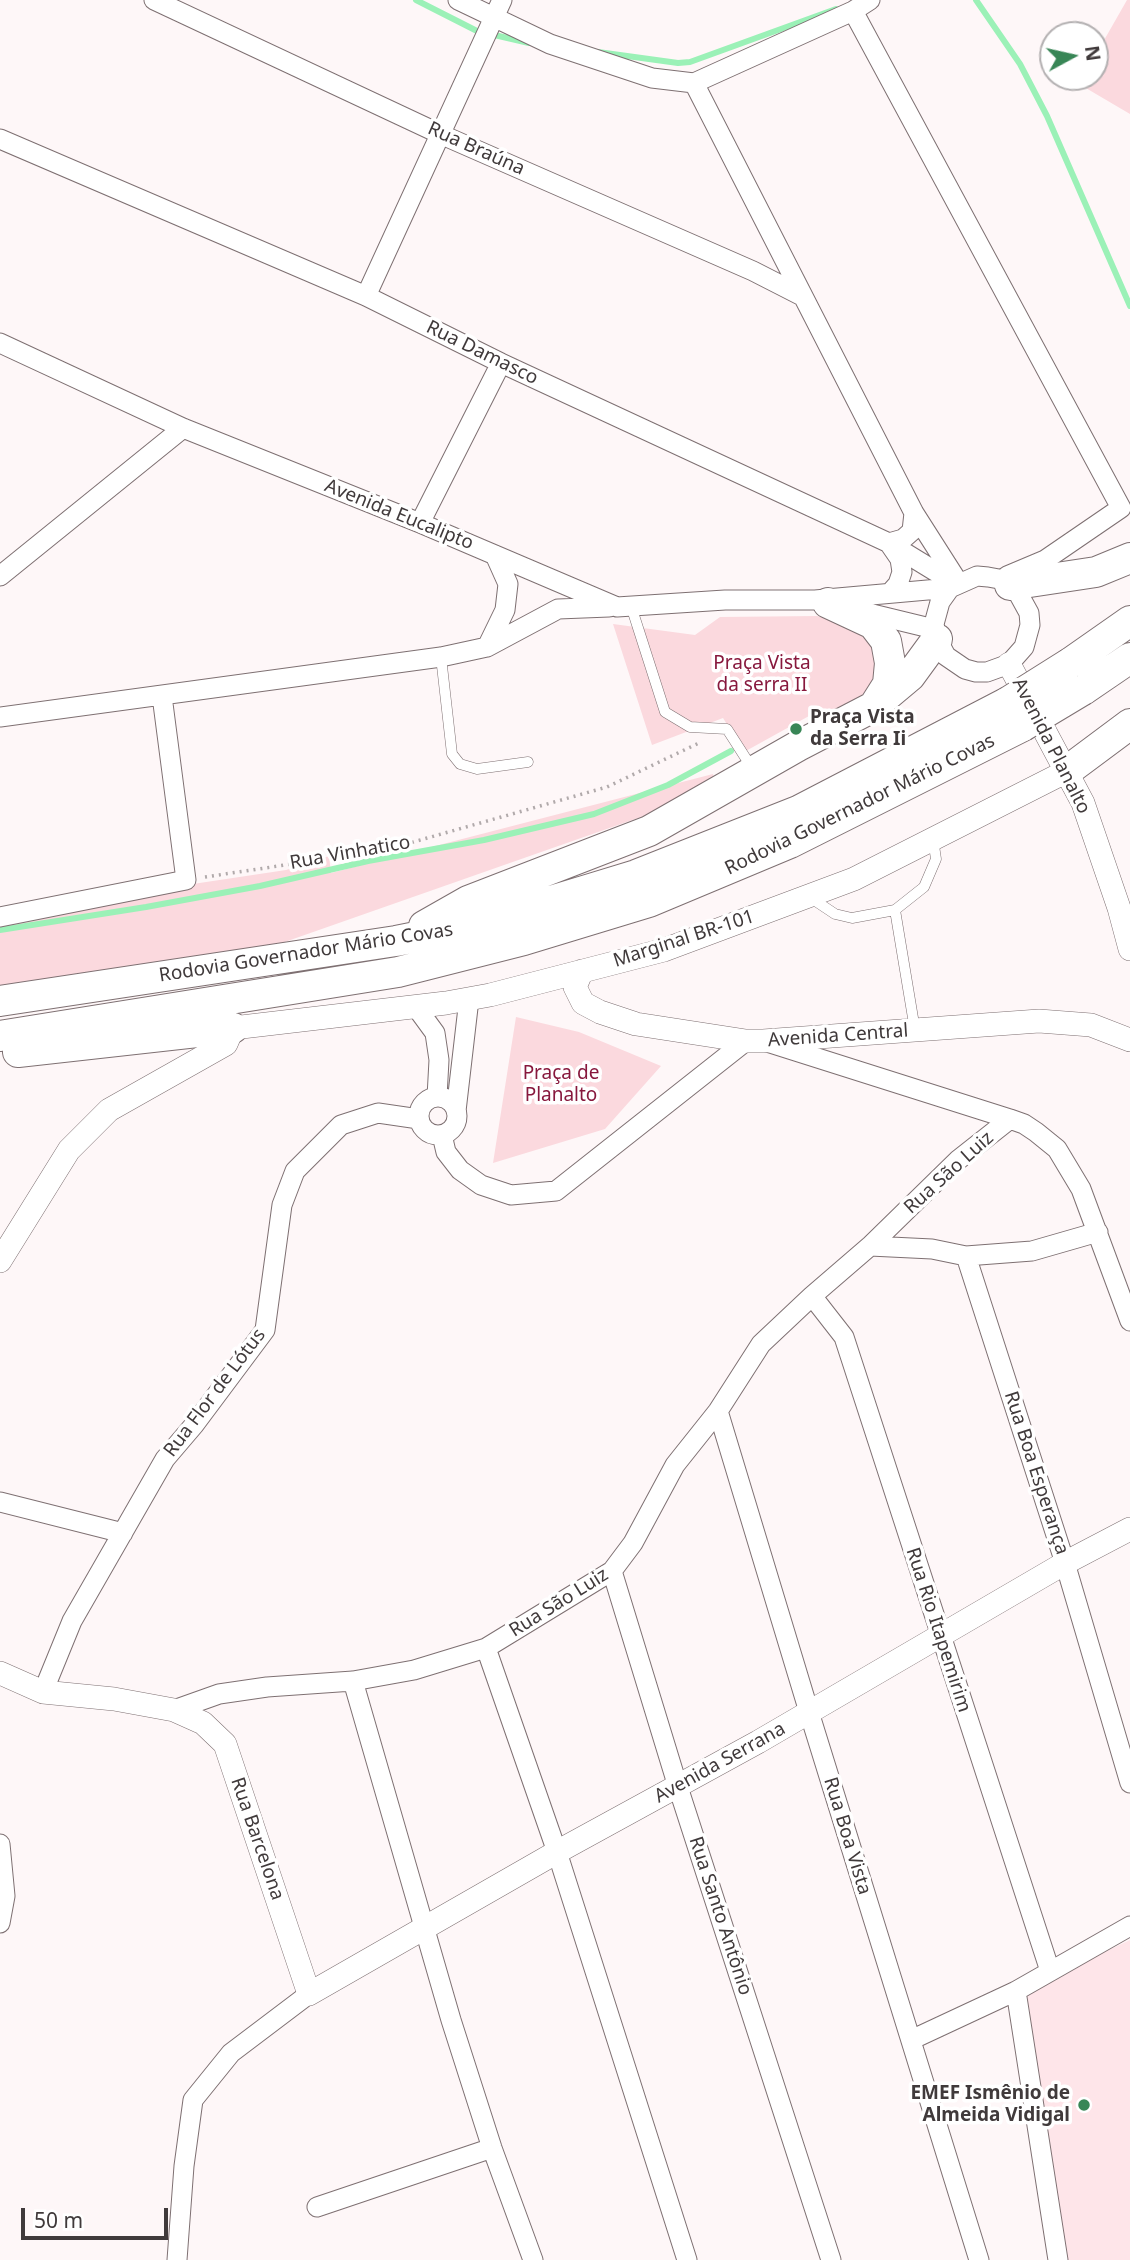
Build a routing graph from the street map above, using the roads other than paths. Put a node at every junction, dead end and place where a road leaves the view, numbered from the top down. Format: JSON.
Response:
{"nodes":[{"id":1,"x":154,"y":0,"type":"edge"},
{"id":2,"x":458,"y":0,"type":"edge"},
{"id":3,"x":502,"y":0,"type":"edge"},
{"id":4,"x":861,"y":5,"type":"edge"},
{"id":5,"x":493,"y":18,"type":"junction"},
{"id":6,"x":694,"y":83,"type":"junction"},
{"id":7,"x":440,"y":134,"type":"junction"},
{"id":8,"x":0,"y":139,"type":"edge"},
{"id":9,"x":776,"y":246,"type":"junction"},
{"id":10,"x":753,"y":271,"type":"junction"},
{"id":11,"x":800,"y":295,"type":"junction"},
{"id":12,"x":366,"y":296,"type":"junction"},
{"id":13,"x":0,"y":343,"type":"edge"},
{"id":14,"x":501,"y":363,"type":"junction"},
{"id":15,"x":183,"y":428,"type":"junction"},
{"id":16,"x":914,"y":513,"type":"junction"},
{"id":17,"x":420,"y":523,"type":"junction"},
{"id":18,"x":889,"y":543,"type":"junction"},
{"id":19,"x":495,"y":555,"type":"junction"},
{"id":20,"x":1130,"y":558,"type":"edge"},
{"id":21,"x":0,"y":576,"type":"edge"},
{"id":22,"x":1004,"y":582,"type":"junction"},
{"id":23,"x":955,"y":585,"type":"junction"},
{"id":24,"x":890,"y":593,"type":"junction"},
{"id":25,"x":822,"y":602,"type":"junction"},
{"id":26,"x":624,"y":607,"type":"junction"},
{"id":27,"x":1130,"y":621,"type":"edge"},
{"id":28,"x":936,"y":634,"type":"junction"},
{"id":29,"x":487,"y":647,"type":"junction"},
{"id":30,"x":441,"y":657,"type":"junction"},
{"id":31,"x":1130,"y":658,"type":"edge"},
{"id":32,"x":1009,"y":664,"type":"junction"},
{"id":33,"x":162,"y":696,"type":"junction"},
{"id":34,"x":873,"y":707,"type":"junction"},
{"id":35,"x":1016,"y":714,"type":"junction"},
{"id":36,"x":0,"y":717,"type":"edge"},
{"id":37,"x":1130,"y":724,"type":"edge"},
{"id":38,"x":528,"y":762,"type":"dead end"},
{"id":39,"x":755,"y":771,"type":"junction"},
{"id":40,"x":1067,"y":771,"type":"junction"},
{"id":41,"x":933,"y":839,"type":"junction"},
{"id":42,"x":808,"y":896,"type":"junction"},
{"id":43,"x":1124,"y":907,"type":"edge"},
{"id":44,"x":895,"y":910,"type":"junction"},
{"id":45,"x":0,"y":917,"type":"edge"},
{"id":46,"x":396,"y":941,"type":"junction"},
{"id":47,"x":1130,"y":949,"type":"edge"},
{"id":48,"x":582,"y":971,"type":"junction"},
{"id":49,"x":469,"y":999,"type":"junction"},
{"id":50,"x":0,"y":1001,"type":"edge"},
{"id":51,"x":416,"y":1007,"type":"junction"},
{"id":52,"x":1130,"y":1020,"type":"edge"},
{"id":53,"x":1091,"y":1025,"type":"junction"},
{"id":54,"x":233,"y":1028,"type":"junction"},
{"id":55,"x":915,"y":1030,"type":"junction"},
{"id":56,"x":856,"y":1035,"type":"junction"},
{"id":57,"x":0,"y":1036,"type":"edge"},
{"id":58,"x":1130,"y":1040,"type":"edge"},
{"id":59,"x":754,"y":1041,"type":"junction"},
{"id":60,"x":0,"y":1051,"type":"edge"},
{"id":61,"x":848,"y":1068,"type":"junction"},
{"id":62,"x":437,"y":1097,"type":"junction"},
{"id":63,"x":456,"y":1111,"type":"junction"},
{"id":64,"x":419,"y":1119,"type":"junction"},
{"id":65,"x":1010,"y":1119,"type":"junction"},
{"id":66,"x":442,"y":1135,"type":"junction"},
{"id":67,"x":1098,"y":1232,"type":"junction"},
{"id":68,"x":870,"y":1246,"type":"junction"},
{"id":69,"x":966,"y":1256,"type":"junction"},
{"id":70,"x":0,"y":1261,"type":"edge"},
{"id":71,"x":812,"y":1296,"type":"junction"},
{"id":72,"x":1130,"y":1321,"type":"edge"},
{"id":73,"x":718,"y":1411,"type":"junction"},
{"id":74,"x":0,"y":1502,"type":"edge"},
{"id":75,"x":1130,"y":1529,"type":"edge"},
{"id":76,"x":122,"y":1533,"type":"junction"},
{"id":77,"x":1065,"y":1563,"type":"junction"},
{"id":78,"x":612,"y":1571,"type":"junction"},
{"id":79,"x":940,"y":1635,"type":"junction"},
{"id":80,"x":486,"y":1648,"type":"junction"},
{"id":81,"x":3,"y":1678,"type":"edge"},
{"id":82,"x":353,"y":1681,"type":"junction"},
{"id":83,"x":43,"y":1692,"type":"junction"},
{"id":84,"x":174,"y":1710,"type":"junction"},
{"id":85,"x":809,"y":1712,"type":"junction"},
{"id":86,"x":1130,"y":1783,"type":"edge"},
{"id":87,"x":678,"y":1787,"type":"junction"},
{"id":88,"x":0,"y":1844,"type":"edge"},
{"id":89,"x":557,"y":1853,"type":"junction"},
{"id":90,"x":0,"y":1923,"type":"edge"},
{"id":91,"x":1130,"y":1926,"type":"edge"},
{"id":92,"x":424,"y":1929,"type":"junction"},
{"id":93,"x":1050,"y":1971,"type":"junction"},
{"id":94,"x":1016,"y":1992,"type":"junction"},
{"id":95,"x":309,"y":1994,"type":"junction"},
{"id":96,"x":911,"y":2040,"type":"junction"},
{"id":97,"x":492,"y":2148,"type":"junction"},
{"id":98,"x":317,"y":2207,"type":"dead end"},
{"id":99,"x":177,"y":2260,"type":"edge"},
{"id":100,"x":533,"y":2260,"type":"edge"},
{"id":101,"x":687,"y":2260,"type":"edge"},
{"id":102,"x":831,"y":2260,"type":"edge"},
{"id":103,"x":979,"y":2260,"type":"edge"},
{"id":104,"x":1058,"y":2260,"type":"edge"}],
"edges":[{"from":1,"to":7,"type":"street","name":"Rua Braúna"},
{"from":2,"to":5,"type":"street"},
{"from":3,"to":5,"type":"street"},
{"from":4,"to":6,"type":"street"},
{"from":4,"to":22,"type":"street"},
{"from":5,"to":6,"type":"street"},
{"from":5,"to":7,"type":"street"},
{"from":6,"to":9,"type":"street"},
{"from":7,"to":10,"type":"street","name":"Rua Braúna"},
{"from":7,"to":12,"type":"street"},
{"from":8,"to":12,"type":"street","name":"Rua Damasco"},
{"from":9,"to":10,"type":"street"},
{"from":9,"to":11,"type":"street"},
{"from":10,"to":11,"type":"street","name":"Rua Braúna"},
{"from":11,"to":16,"type":"street"},
{"from":12,"to":14,"type":"street","name":"Rua Damasco"},
{"from":13,"to":15,"type":"street","name":"Avenida Eucalipto"},
{"from":14,"to":17,"type":"street"},
{"from":14,"to":18,"type":"street","name":"Rua Damasco"},
{"from":15,"to":17,"type":"street","name":"Avenida Eucalipto"},
{"from":15,"to":21,"type":"street"},
{"from":16,"to":18,"type":"street"},
{"from":16,"to":23,"type":"street"},
{"from":17,"to":19,"type":"street","name":"Avenida Eucalipto"},
{"from":18,"to":23,"type":"street","name":"Rua Damasco"},
{"from":18,"to":24,"type":"street"},
{"from":19,"to":26,"type":"street","name":"Avenida Eucalipto"},
{"from":19,"to":29,"type":"street"},
{"from":20,"to":22,"type":"main road"},
{"from":22,"to":23,"type":"street"},
{"from":22,"to":32,"type":"street"},
{"from":23,"to":24,"type":"street","name":"Avenida Eucalipto"},
{"from":23,"to":28,"type":"street"},
{"from":24,"to":25,"type":"street","name":"Avenida Eucalipto"},
{"from":25,"to":26,"type":"street","name":"Avenida Eucalipto"},
{"from":25,"to":28,"type":"street","name":"Avenida Eucalipto"},
{"from":25,"to":34,"type":"main road"},
{"from":26,"to":29,"type":"street"},
{"from":26,"to":39,"type":"lane"},
{"from":27,"to":35,"type":"main road","name":"Rodovia Governador Mário Covas","bridge":true},
{"from":28,"to":32,"type":"street"},
{"from":28,"to":34,"type":"main road"},
{"from":29,"to":30,"type":"street"},
{"from":30,"to":33,"type":"street"},
{"from":30,"to":38,"type":"lane"},
{"from":31,"to":35,"type":"main road","name":"Rodovia Governador Mário Covas","bridge":true},
{"from":32,"to":40,"type":"street","name":"Avenida Planalto"},
{"from":33,"to":36,"type":"street"},
{"from":33,"to":45,"type":"street"},
{"from":34,"to":39,"type":"main road"},
{"from":35,"to":46,"type":"main road","name":"Rodovia Governador Mário Covas"},
{"from":35,"to":57,"type":"main road","name":"Rodovia Governador Mário Covas"},
{"from":37,"to":40,"type":"main road"},
{"from":39,"to":46,"type":"main road"},
{"from":40,"to":41,"type":"street","name":"Marginal BR-101"},
{"from":40,"to":43,"type":"street","name":"Avenida Planalto"},
{"from":41,"to":42,"type":"street","name":"Marginal BR-101"},
{"from":41,"to":44,"type":"lane"},
{"from":42,"to":44,"type":"lane"},
{"from":42,"to":48,"type":"street","name":"Marginal BR-101"},
{"from":43,"to":47,"type":"street","name":"Avenida Planalto"},
{"from":44,"to":55,"type":"lane"},
{"from":46,"to":50,"type":"main road","name":"Rodovia Governador Mário Covas"},
{"from":48,"to":49,"type":"street","name":"Marginal BR-101"},
{"from":48,"to":59,"type":"street","name":"Avenida Central"},
{"from":49,"to":51,"type":"street","name":"Marginal BR-101"},
{"from":49,"to":63,"type":"street"},
{"from":51,"to":54,"type":"street","name":"Marginal BR-101"},
{"from":51,"to":62,"type":"street"},
{"from":52,"to":53,"type":"street"},
{"from":53,"to":55,"type":"street","name":"Avenida Central"},
{"from":53,"to":58,"type":"street","name":"Avenida Central"},
{"from":54,"to":60,"type":"main road"},
{"from":54,"to":70,"type":"street"},
{"from":55,"to":56,"type":"street","name":"Avenida Central"},
{"from":56,"to":59,"type":"street","name":"Avenida Central"},
{"from":56,"to":61,"type":"street"},
{"from":59,"to":61,"type":"street"},
{"from":59,"to":66,"type":"street"},
{"from":61,"to":65,"type":"street"},
{"from":62,"to":63,"type":"street"},
{"from":62,"to":64,"type":"street"},
{"from":63,"to":66,"type":"street"},
{"from":64,"to":66,"type":"street"},
{"from":64,"to":76,"type":"street","name":"Rua Flor de Lótus"},
{"from":65,"to":67,"type":"street"},
{"from":65,"to":68,"type":"street","name":"Rua São Luiz"},
{"from":67,"to":69,"type":"street"},
{"from":67,"to":72,"type":"street"},
{"from":68,"to":69,"type":"street"},
{"from":68,"to":71,"type":"street","name":"Rua São Luiz"},
{"from":69,"to":77,"type":"street","name":"Rua Boa Esperança"},
{"from":71,"to":73,"type":"street","name":"Rua São Luiz"},
{"from":71,"to":79,"type":"street","name":"Rua Rio Itapemirim"},
{"from":73,"to":78,"type":"street","name":"Rua São Luiz"},
{"from":73,"to":85,"type":"street","name":"Rua Boa Vista"},
{"from":74,"to":76,"type":"street"},
{"from":75,"to":77,"type":"street","name":"Avenida Serrana"},
{"from":76,"to":83,"type":"street","name":"Rua Flor de Lótus"},
{"from":77,"to":79,"type":"street","name":"Avenida Serrana"},
{"from":77,"to":86,"type":"street","name":"Rua Boa Esperança"},
{"from":78,"to":80,"type":"street","name":"Rua São Luiz"},
{"from":78,"to":87,"type":"street","name":"Rua Santo Antônio"},
{"from":79,"to":85,"type":"street","name":"Avenida Serrana"},
{"from":79,"to":93,"type":"street","name":"Rua Rio Itapemirim"},
{"from":80,"to":82,"type":"street","name":"Rua São Luiz"},
{"from":80,"to":89,"type":"street"},
{"from":81,"to":83,"type":"street","name":"Rua São Luiz"},
{"from":82,"to":84,"type":"street","name":"Rua São Luiz"},
{"from":82,"to":92,"type":"street"},
{"from":83,"to":84,"type":"street","name":"Rua São Luiz"},
{"from":84,"to":95,"type":"street","name":"Rua Barcelona"},
{"from":85,"to":87,"type":"street","name":"Avenida Serrana"},
{"from":85,"to":96,"type":"street","name":"Rua Boa Vista"},
{"from":87,"to":89,"type":"street","name":"Avenida Serrana"},
{"from":87,"to":102,"type":"street","name":"Rua Santo Antônio"},
{"from":88,"to":90,"type":"street"},
{"from":89,"to":92,"type":"street","name":"Avenida Serrana"},
{"from":89,"to":101,"type":"street"},
{"from":91,"to":93,"type":"street"},
{"from":92,"to":95,"type":"street","name":"Avenida Serrana"},
{"from":92,"to":97,"type":"street"},
{"from":93,"to":94,"type":"street"},
{"from":94,"to":96,"type":"street"},
{"from":94,"to":104,"type":"street"},
{"from":95,"to":99,"type":"street"},
{"from":96,"to":103,"type":"street","name":"Rua Boa Vista"},
{"from":97,"to":98,"type":"street"},
{"from":97,"to":100,"type":"street"}]}
